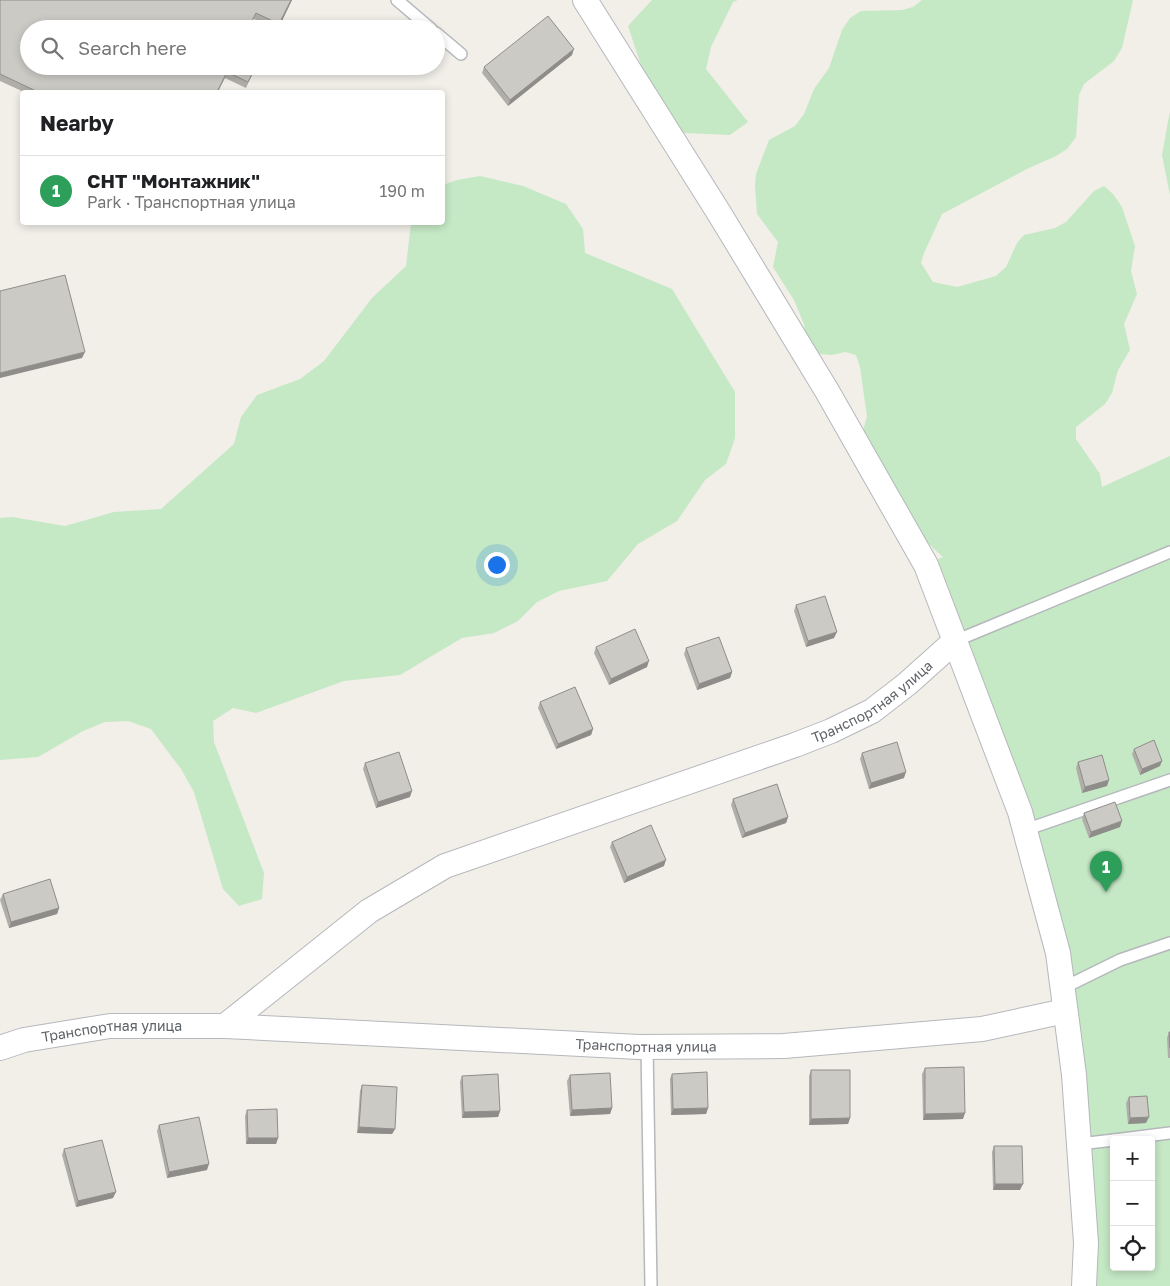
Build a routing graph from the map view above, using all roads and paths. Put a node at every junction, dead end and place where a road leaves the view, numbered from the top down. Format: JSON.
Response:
{"nodes":[{"id":1,"x":397,"y":0,"type":"edge"},
{"id":2,"x":585,"y":0,"type":"edge"},
{"id":3,"x":420,"y":20,"type":"edge"},
{"id":4,"x":445,"y":41,"type":"edge"},
{"id":5,"x":461,"y":54,"type":"dead end"},
{"id":6,"x":1170,"y":552,"type":"edge"},
{"id":7,"x":955,"y":641,"type":"junction"},
{"id":8,"x":1170,"y":780,"type":"edge"},
{"id":9,"x":1025,"y":830,"type":"junction"},
{"id":10,"x":1170,"y":944,"type":"edge"},
{"id":11,"x":1064,"y":999,"type":"junction"},
{"id":12,"x":225,"y":1026,"type":"junction"},
{"id":13,"x":647,"y":1047,"type":"junction"},
{"id":14,"x":0,"y":1048,"type":"edge"},
{"id":15,"x":1170,"y":1133,"type":"edge"},
{"id":16,"x":1146,"y":1136,"type":"edge"},
{"id":17,"x":1110,"y":1140,"type":"edge"},
{"id":18,"x":1078,"y":1144,"type":"junction"},
{"id":19,"x":651,"y":1286,"type":"edge"},
{"id":20,"x":1084,"y":1286,"type":"edge"}],
"edges":[{"from":1,"to":3,"type":"lane"},
{"from":2,"to":7,"type":"street"},
{"from":4,"to":5,"type":"lane"},
{"from":6,"to":7,"type":"lane"},
{"from":7,"to":9,"type":"street"},
{"from":7,"to":12,"type":"street","name":"Транспортная улица"},
{"from":8,"to":9,"type":"lane"},
{"from":9,"to":11,"type":"street"},
{"from":10,"to":11,"type":"lane"},
{"from":11,"to":13,"type":"street","name":"Транспортная улица"},
{"from":11,"to":18,"type":"street"},
{"from":12,"to":13,"type":"street","name":"Транспортная улица"},
{"from":12,"to":14,"type":"street","name":"Транспортная улица"},
{"from":13,"to":19,"type":"lane"},
{"from":15,"to":16,"type":"lane"},
{"from":17,"to":18,"type":"lane"},
{"from":18,"to":20,"type":"street"}]}
